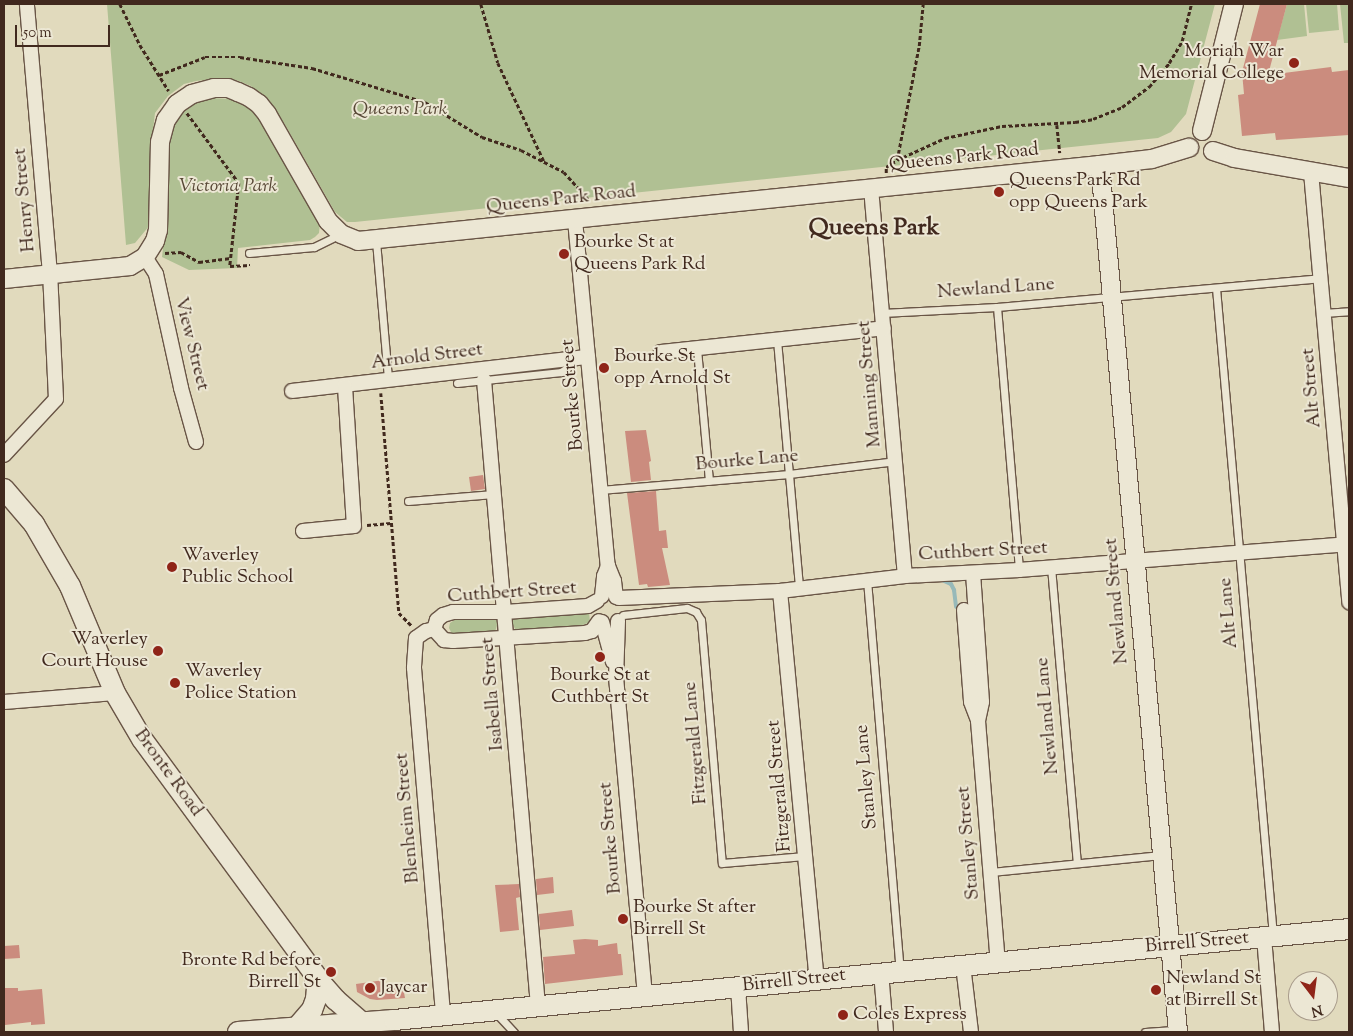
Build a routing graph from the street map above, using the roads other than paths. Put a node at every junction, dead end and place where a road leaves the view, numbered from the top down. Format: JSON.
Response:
{"nodes":[{"id":1,"x":26,"y":4,"type":"edge"},
{"id":2,"x":1234,"y":4,"type":"edge"},
{"id":3,"x":1202,"y":131,"type":"junction"},
{"id":4,"x":1188,"y":148,"type":"junction"},
{"id":5,"x":1213,"y":151,"type":"junction"},
{"id":6,"x":1100,"y":165,"type":"junction"},
{"id":7,"x":1311,"y":172,"type":"junction"},
{"id":8,"x":1349,"y":178,"type":"edge"},
{"id":9,"x":871,"y":188,"type":"junction"},
{"id":10,"x":575,"y":220,"type":"junction"},
{"id":11,"x":341,"y":234,"type":"junction"},
{"id":12,"x":376,"y":241,"type":"junction"},
{"id":13,"x":249,"y":253,"type":"dead end"},
{"id":14,"x":145,"y":257,"type":"junction"},
{"id":15,"x":50,"y":274,"type":"junction"},
{"id":16,"x":1320,"y":278,"type":"junction"},
{"id":17,"x":4,"y":279,"type":"edge"},
{"id":18,"x":1216,"y":288,"type":"junction"},
{"id":19,"x":1111,"y":297,"type":"junction"},
{"id":20,"x":997,"y":307,"type":"junction"},
{"id":21,"x":1349,"y":311,"type":"edge"},
{"id":22,"x":882,"y":313,"type":"junction"},
{"id":23,"x":1323,"y":313,"type":"junction"},
{"id":24,"x":884,"y":328,"type":"junction"},
{"id":25,"x":777,"y":340,"type":"junction"},
{"id":26,"x":697,"y":349,"type":"junction"},
{"id":27,"x":662,"y":352,"type":"dead end"},
{"id":28,"x":588,"y":357,"type":"junction"},
{"id":29,"x":568,"y":359,"type":"junction"},
{"id":30,"x":383,"y":380,"type":"junction"},
{"id":31,"x":484,"y":380,"type":"junction"},
{"id":32,"x":458,"y":383,"type":"dead end"},
{"id":33,"x":345,"y":386,"type":"junction"},
{"id":34,"x":292,"y":391,"type":"dead end"},
{"id":35,"x":196,"y":442,"type":"dead end"},
{"id":36,"x":4,"y":455,"type":"edge"},
{"id":37,"x":896,"y":461,"type":"junction"},
{"id":38,"x":789,"y":474,"type":"junction"},
{"id":39,"x":709,"y":480,"type":"junction"},
{"id":40,"x":4,"y":489,"type":"edge"},
{"id":41,"x":600,"y":490,"type":"junction"},
{"id":42,"x":494,"y":494,"type":"junction"},
{"id":43,"x":408,"y":501,"type":"dead end"},
{"id":44,"x":303,"y":531,"type":"dead end"},
{"id":45,"x":1347,"y":544,"type":"edge"},
{"id":46,"x":1240,"y":553,"type":"junction"},
{"id":47,"x":1134,"y":561,"type":"junction"},
{"id":48,"x":608,"y":566,"type":"junction"},
{"id":49,"x":1051,"y":568,"type":"junction"},
{"id":50,"x":1019,"y":570,"type":"junction"},
{"id":51,"x":973,"y":573,"type":"junction"},
{"id":52,"x":905,"y":576,"type":"junction"},
{"id":53,"x":867,"y":580,"type":"junction"},
{"id":54,"x":799,"y":588,"type":"junction"},
{"id":55,"x":780,"y":591,"type":"junction"},
{"id":56,"x":618,"y":598,"type":"junction"},
{"id":57,"x":599,"y":599,"type":"junction"},
{"id":58,"x":1349,"y":602,"type":"edge"},
{"id":59,"x":964,"y":610,"type":"dead end"},
{"id":60,"x":505,"y":612,"type":"junction"},
{"id":61,"x":620,"y":618,"type":"junction"},
{"id":62,"x":600,"y":621,"type":"junction"},
{"id":63,"x":434,"y":629,"type":"junction"},
{"id":64,"x":507,"y":638,"type":"junction"},
{"id":65,"x":616,"y":677,"type":"junction"},
{"id":66,"x":115,"y":693,"type":"junction"},
{"id":67,"x":4,"y":702,"type":"edge"},
{"id":68,"x":978,"y":721,"type":"junction"},
{"id":69,"x":1161,"y":854,"type":"junction"},
{"id":70,"x":805,"y":856,"type":"junction"},
{"id":71,"x":1077,"y":862,"type":"junction"},
{"id":72,"x":991,"y":872,"type":"junction"},
{"id":73,"x":1349,"y":929,"type":"edge"},
{"id":74,"x":1269,"y":936,"type":"junction"},
{"id":75,"x":1169,"y":946,"type":"junction"},
{"id":76,"x":998,"y":962,"type":"junction"},
{"id":77,"x":963,"y":965,"type":"junction"},
{"id":78,"x":891,"y":971,"type":"junction"},
{"id":79,"x":314,"y":973,"type":"junction"},
{"id":80,"x":817,"y":979,"type":"junction"},
{"id":81,"x":738,"y":987,"type":"junction"},
{"id":82,"x":644,"y":995,"type":"junction"},
{"id":83,"x":538,"y":1006,"type":"junction"},
{"id":84,"x":493,"y":1010,"type":"junction"},
{"id":85,"x":443,"y":1015,"type":"junction"},
{"id":86,"x":366,"y":1027,"type":"edge"},
{"id":87,"x":303,"y":1028,"type":"edge"},
{"id":88,"x":1178,"y":1031,"type":"edge"},
{"id":89,"x":238,"y":1032,"type":"edge"},
{"id":90,"x":514,"y":1032,"type":"edge"},
{"id":91,"x":741,"y":1032,"type":"edge"},
{"id":92,"x":886,"y":1032,"type":"edge"},
{"id":93,"x":971,"y":1032,"type":"edge"},
{"id":94,"x":1145,"y":1032,"type":"edge"},
{"id":95,"x":1272,"y":1032,"type":"edge"}],
"edges":[{"from":1,"to":15,"type":"street","name":"Henry Street"},
{"from":2,"to":3,"type":"street"},
{"from":3,"to":4,"type":"street"},
{"from":3,"to":5,"type":"street"},
{"from":4,"to":5,"type":"street"},
{"from":4,"to":6,"type":"street","name":"Queens Park Road"},
{"from":5,"to":7,"type":"street"},
{"from":6,"to":9,"type":"street","name":"Queens Park Road"},
{"from":6,"to":19,"type":"street","name":"Newland Street"},
{"from":7,"to":8,"type":"street"},
{"from":7,"to":16,"type":"street","name":"Alt Street"},
{"from":9,"to":10,"type":"street","name":"Queens Park Road"},
{"from":9,"to":22,"type":"street","name":"Manning Street"},
{"from":10,"to":12,"type":"street","name":"Queens Park Road"},
{"from":10,"to":28,"type":"street","name":"Bourke Street"},
{"from":11,"to":12,"type":"street","name":"Queens Park Road"},
{"from":11,"to":13,"type":"lane"},
{"from":11,"to":14,"type":"street"},
{"from":12,"to":30,"type":"lane"},
{"from":14,"to":15,"type":"street"},
{"from":14,"to":35,"type":"street","name":"View Street"},
{"from":15,"to":17,"type":"street"},
{"from":15,"to":36,"type":"street","name":"Henry Street"},
{"from":16,"to":18,"type":"lane"},
{"from":16,"to":23,"type":"street","name":"Alt Street"},
{"from":18,"to":19,"type":"lane"},
{"from":18,"to":46,"type":"lane","name":"Alt Lane"},
{"from":19,"to":20,"type":"lane","name":"Newland Lane"},
{"from":19,"to":47,"type":"street","name":"Newland Street"},
{"from":20,"to":22,"type":"lane","name":"Newland Lane"},
{"from":20,"to":50,"type":"lane"},
{"from":21,"to":23,"type":"lane"},
{"from":22,"to":24,"type":"street","name":"Manning Street"},
{"from":23,"to":45,"type":"street","name":"Alt Street"},
{"from":24,"to":25,"type":"street"},
{"from":24,"to":37,"type":"street","name":"Manning Street"},
{"from":25,"to":26,"type":"street"},
{"from":25,"to":38,"type":"lane"},
{"from":26,"to":27,"type":"street"},
{"from":26,"to":39,"type":"lane"},
{"from":28,"to":29,"type":"street","name":"Arnold Street"},
{"from":28,"to":41,"type":"street","name":"Bourke Street"},
{"from":29,"to":30,"type":"street","name":"Arnold Street"},
{"from":29,"to":31,"type":"lane","name":"Arnold Street"},
{"from":30,"to":33,"type":"street","name":"Arnold Street"},
{"from":31,"to":32,"type":"lane","name":"Arnold Street"},
{"from":31,"to":42,"type":"street","name":"Isabella Street"},
{"from":33,"to":34,"type":"street","name":"Arnold Street"},
{"from":33,"to":44,"type":"street"},
{"from":37,"to":38,"type":"lane","name":"Bourke Lane"},
{"from":37,"to":52,"type":"street","name":"Manning Street"},
{"from":38,"to":39,"type":"lane","name":"Bourke Lane"},
{"from":38,"to":54,"type":"lane"},
{"from":39,"to":41,"type":"lane","name":"Bourke Lane"},
{"from":40,"to":66,"type":"main road","name":"Bronte Road"},
{"from":41,"to":48,"type":"street","name":"Bourke Street"},
{"from":42,"to":43,"type":"lane"},
{"from":42,"to":60,"type":"street","name":"Isabella Street"},
{"from":45,"to":46,"type":"street","name":"Cuthbert Street"},
{"from":45,"to":58,"type":"street","name":"Alt Street"},
{"from":46,"to":47,"type":"street","name":"Cuthbert Street"},
{"from":46,"to":74,"type":"lane","name":"Alt Lane"},
{"from":47,"to":49,"type":"street","name":"Cuthbert Street"},
{"from":47,"to":69,"type":"street","name":"Newland Street"},
{"from":48,"to":56,"type":"street","name":"Bourke Street"},
{"from":48,"to":57,"type":"street","name":"Bourke Street"},
{"from":49,"to":50,"type":"street","name":"Cuthbert Street"},
{"from":49,"to":71,"type":"lane","name":"Newland Lane"},
{"from":50,"to":51,"type":"street","name":"Cuthbert Street"},
{"from":51,"to":52,"type":"street","name":"Cuthbert Street"},
{"from":51,"to":68,"type":"street","name":"Stanley Street"},
{"from":52,"to":53,"type":"street","name":"Cuthbert Street"},
{"from":53,"to":54,"type":"street","name":"Cuthbert Street"},
{"from":53,"to":78,"type":"lane","name":"Stanley Lane"},
{"from":54,"to":55,"type":"street","name":"Cuthbert Street"},
{"from":55,"to":56,"type":"street","name":"Cuthbert Street"},
{"from":55,"to":70,"type":"street","name":"Fitzgerald Street"},
{"from":56,"to":57,"type":"street"},
{"from":56,"to":61,"type":"street"},
{"from":57,"to":60,"type":"street","name":"Cuthbert Street"},
{"from":57,"to":62,"type":"street"},
{"from":59,"to":68,"type":"street","name":"Stanley Street"},
{"from":60,"to":63,"type":"street","name":"Cuthbert Street"},
{"from":60,"to":64,"type":"street","name":"Isabella Street"},
{"from":61,"to":62,"type":"street"},
{"from":61,"to":65,"type":"street","name":"Bourke Street"},
{"from":61,"to":70,"type":"lane","name":"Fitzgerald Lane"},
{"from":62,"to":64,"type":"street","name":"Cuthbert Street"},
{"from":62,"to":65,"type":"street","name":"Bourke Street"},
{"from":63,"to":64,"type":"street","name":"Cuthbert Street"},
{"from":63,"to":85,"type":"street","name":"Blenheim Street"},
{"from":64,"to":83,"type":"street","name":"Isabella Street"},
{"from":65,"to":82,"type":"street","name":"Bourke Street"},
{"from":66,"to":67,"type":"street"},
{"from":66,"to":79,"type":"main road","name":"Bronte Road"},
{"from":68,"to":72,"type":"street","name":"Stanley Street"},
{"from":69,"to":71,"type":"lane"},
{"from":69,"to":75,"type":"street","name":"Newland Street"},
{"from":70,"to":80,"type":"street","name":"Fitzgerald Street"},
{"from":71,"to":72,"type":"lane"},
{"from":72,"to":76,"type":"street","name":"Stanley Street"},
{"from":73,"to":74,"type":"main road","name":"Birrell Street"},
{"from":74,"to":75,"type":"main road","name":"Birrell Street"},
{"from":74,"to":95,"type":"street"},
{"from":75,"to":76,"type":"main road","name":"Birrell Street"},
{"from":75,"to":88,"type":"street","name":"Newland Street"},
{"from":76,"to":77,"type":"main road","name":"Birrell Street"},
{"from":77,"to":78,"type":"main road","name":"Birrell Street"},
{"from":77,"to":93,"type":"street"},
{"from":78,"to":80,"type":"main road","name":"Birrell Street"},
{"from":78,"to":92,"type":"street"},
{"from":79,"to":86,"type":"main road","name":"Bronte Road"},
{"from":79,"to":87,"type":"main road"},
{"from":80,"to":81,"type":"main road","name":"Birrell Street"},
{"from":81,"to":82,"type":"main road","name":"Birrell Street"},
{"from":81,"to":91,"type":"street"},
{"from":82,"to":83,"type":"main road","name":"Birrell Street"},
{"from":83,"to":84,"type":"main road","name":"Birrell Street"},
{"from":84,"to":85,"type":"main road","name":"Birrell Street"},
{"from":84,"to":90,"type":"lane"},
{"from":85,"to":86,"type":"main road","name":"Birrell Street"},
{"from":86,"to":87,"type":"main road","name":"Birrell Street"},
{"from":87,"to":89,"type":"main road","name":"Birrell Street"},
{"from":88,"to":94,"type":"lane"}]}
